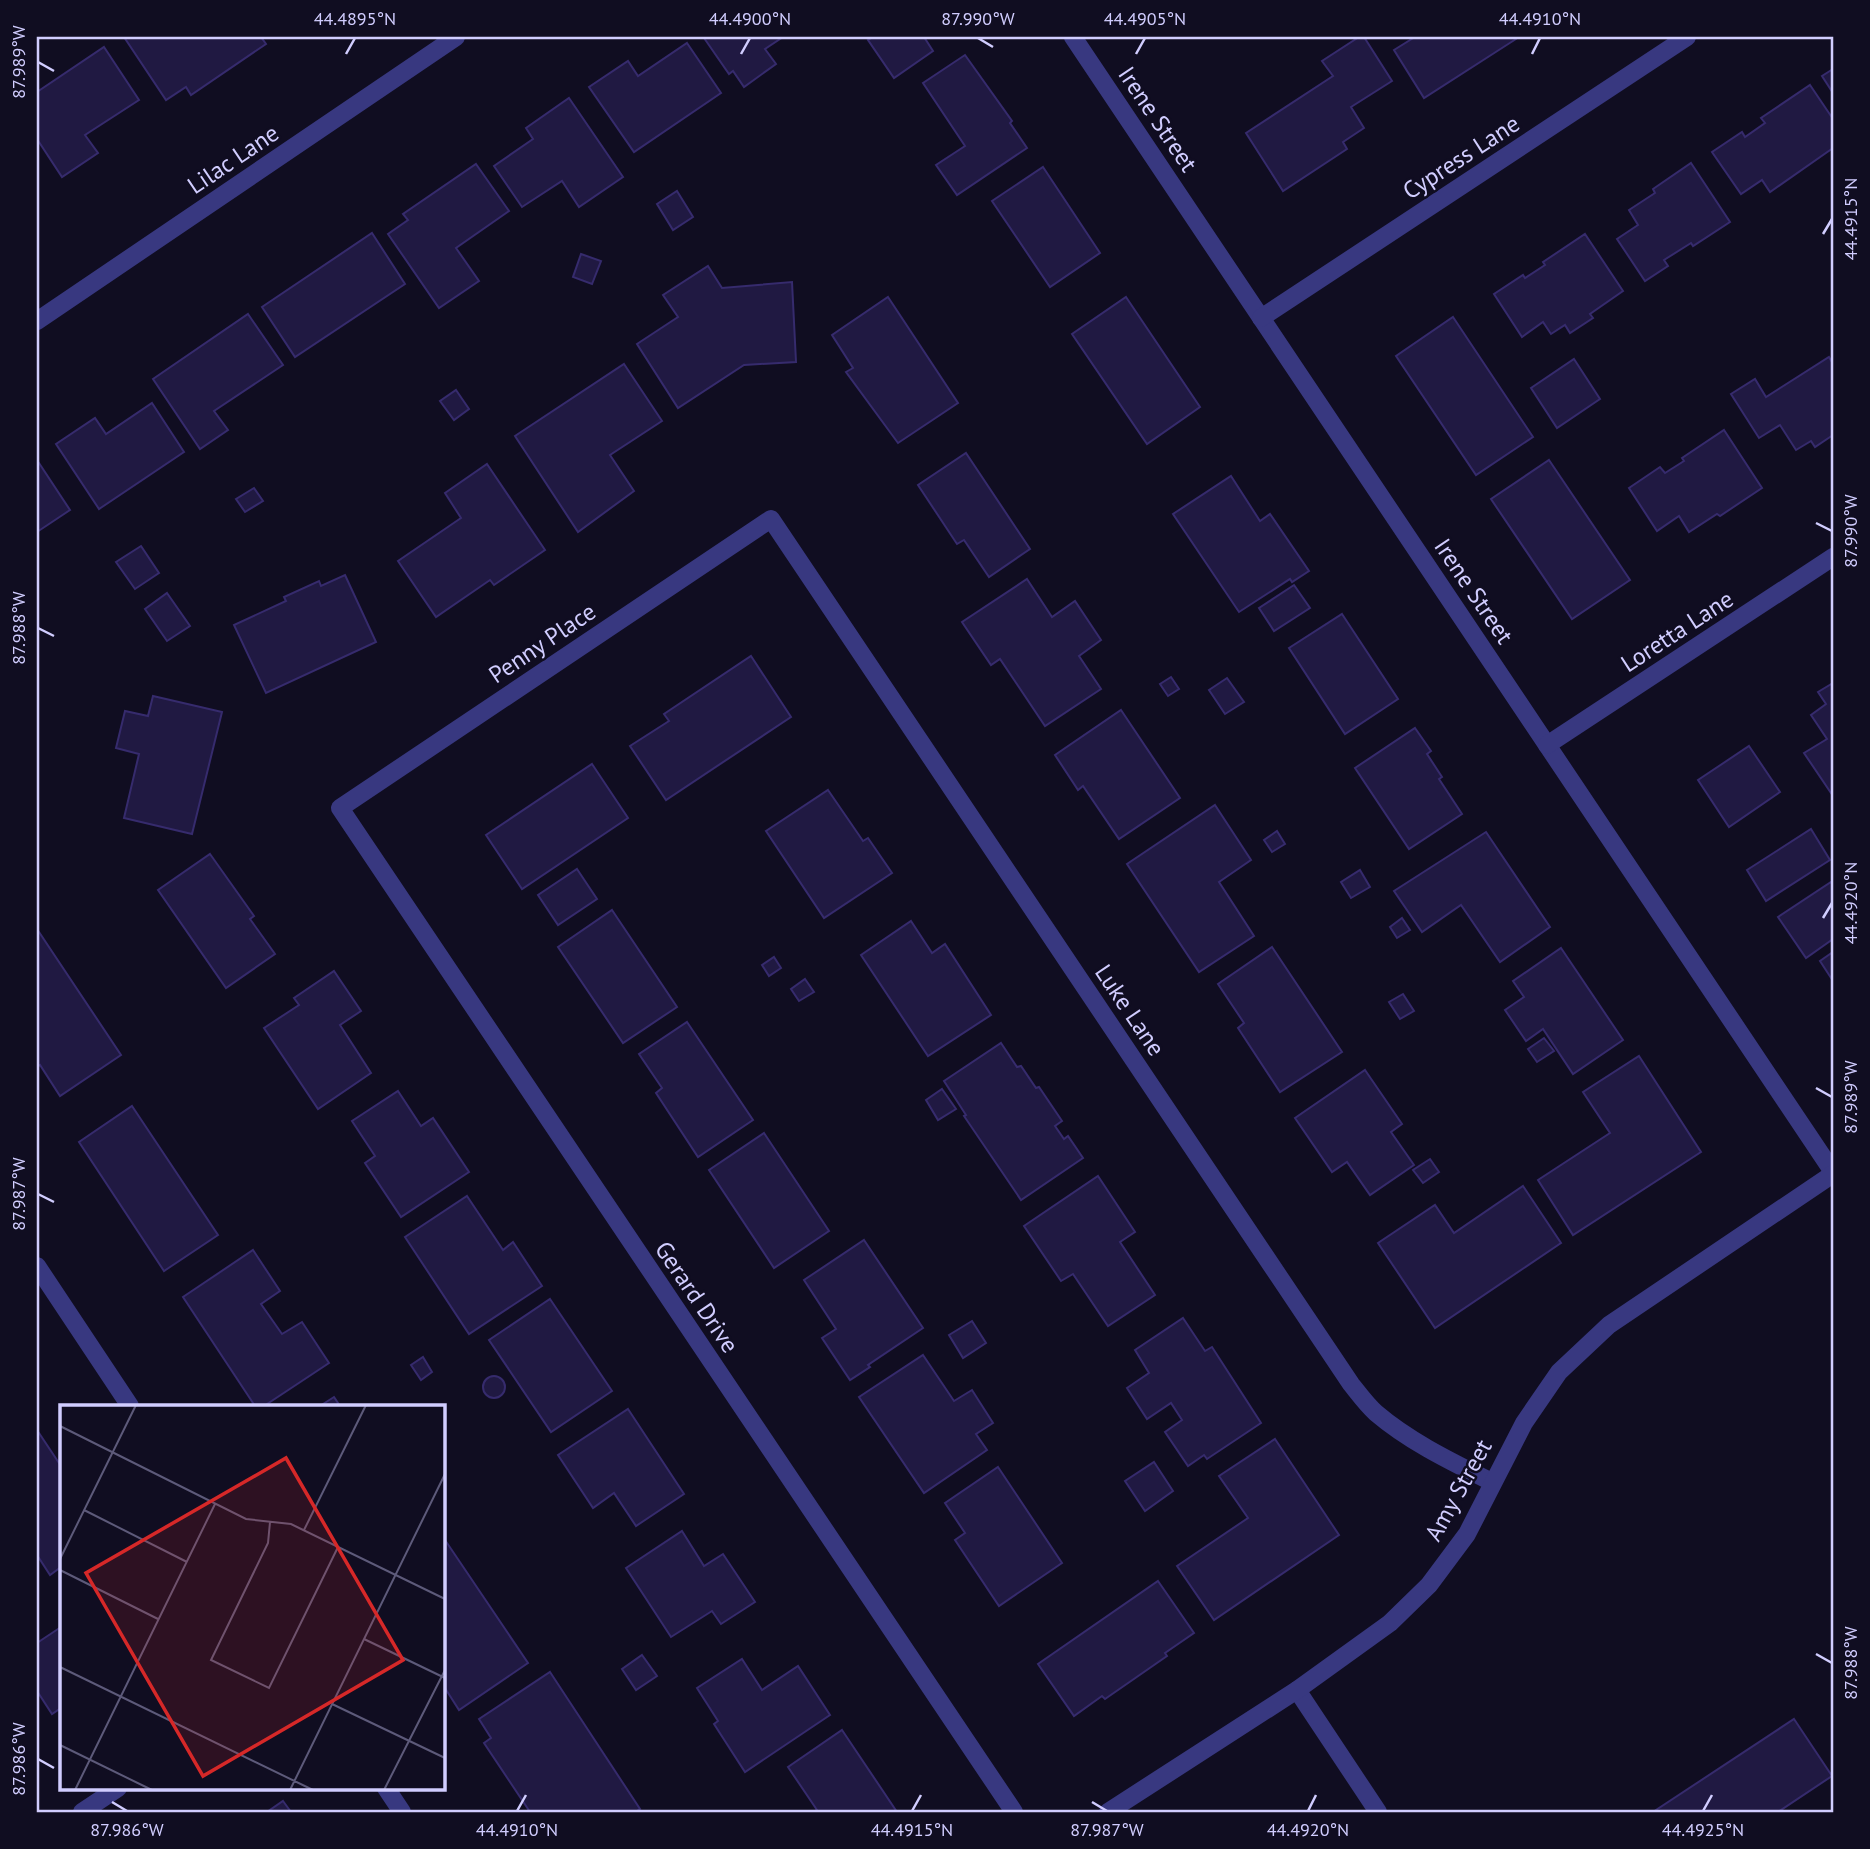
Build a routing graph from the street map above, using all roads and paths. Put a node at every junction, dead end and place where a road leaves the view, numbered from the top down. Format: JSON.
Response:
{"nodes":[{"id":1,"x":456,"y":37,"type":"edge"},
{"id":2,"x":1073,"y":37,"type":"edge"},
{"id":3,"x":1687,"y":37,"type":"edge"},
{"id":4,"x":1261,"y":318,"type":"junction"},
{"id":5,"x":37,"y":321,"type":"edge"},
{"id":6,"x":771,"y":519,"type":"joint"},
{"id":7,"x":1833,"y":557,"type":"edge"},
{"id":8,"x":1547,"y":745,"type":"junction"},
{"id":9,"x":340,"y":808,"type":"joint"},
{"id":10,"x":1833,"y":1173,"type":"edge"},
{"id":11,"x":37,"y":1266,"type":"edge"},
{"id":12,"x":129,"y":1405,"type":"edge"},
{"id":13,"x":1492,"y":1482,"type":"junction"},
{"id":14,"x":1297,"y":1690,"type":"junction"},
{"id":15,"x":115,"y":1790,"type":"edge"},
{"id":16,"x":387,"y":1790,"type":"edge"},
{"id":17,"x":82,"y":1812,"type":"edge"},
{"id":18,"x":402,"y":1812,"type":"edge"},
{"id":19,"x":1014,"y":1812,"type":"edge"},
{"id":20,"x":1108,"y":1812,"type":"edge"},
{"id":21,"x":1378,"y":1812,"type":"edge"}],
"edges":[{"from":1,"to":5,"type":"street","name":"Lilac Lane"},
{"from":2,"to":4,"type":"street","name":"Irene Street"},
{"from":3,"to":4,"type":"street","name":"Cypress Lane"},
{"from":4,"to":8,"type":"street","name":"Irene Street"},
{"from":6,"to":9,"type":"street","name":"Penny Place"},
{"from":6,"to":13,"type":"street","name":"Luke Lane"},
{"from":7,"to":8,"type":"street","name":"Loretta Lane"},
{"from":8,"to":10,"type":"street","name":"Irene Street"},
{"from":9,"to":19,"type":"street","name":"Gerard Drive"},
{"from":10,"to":13,"type":"street","name":"Amy Street"},
{"from":11,"to":12,"type":"street"},
{"from":13,"to":14,"type":"street","name":"Amy Street"},
{"from":14,"to":20,"type":"street","name":"Amy Street"},
{"from":14,"to":21,"type":"street"},
{"from":15,"to":17,"type":"street"},
{"from":16,"to":18,"type":"street"}]}
